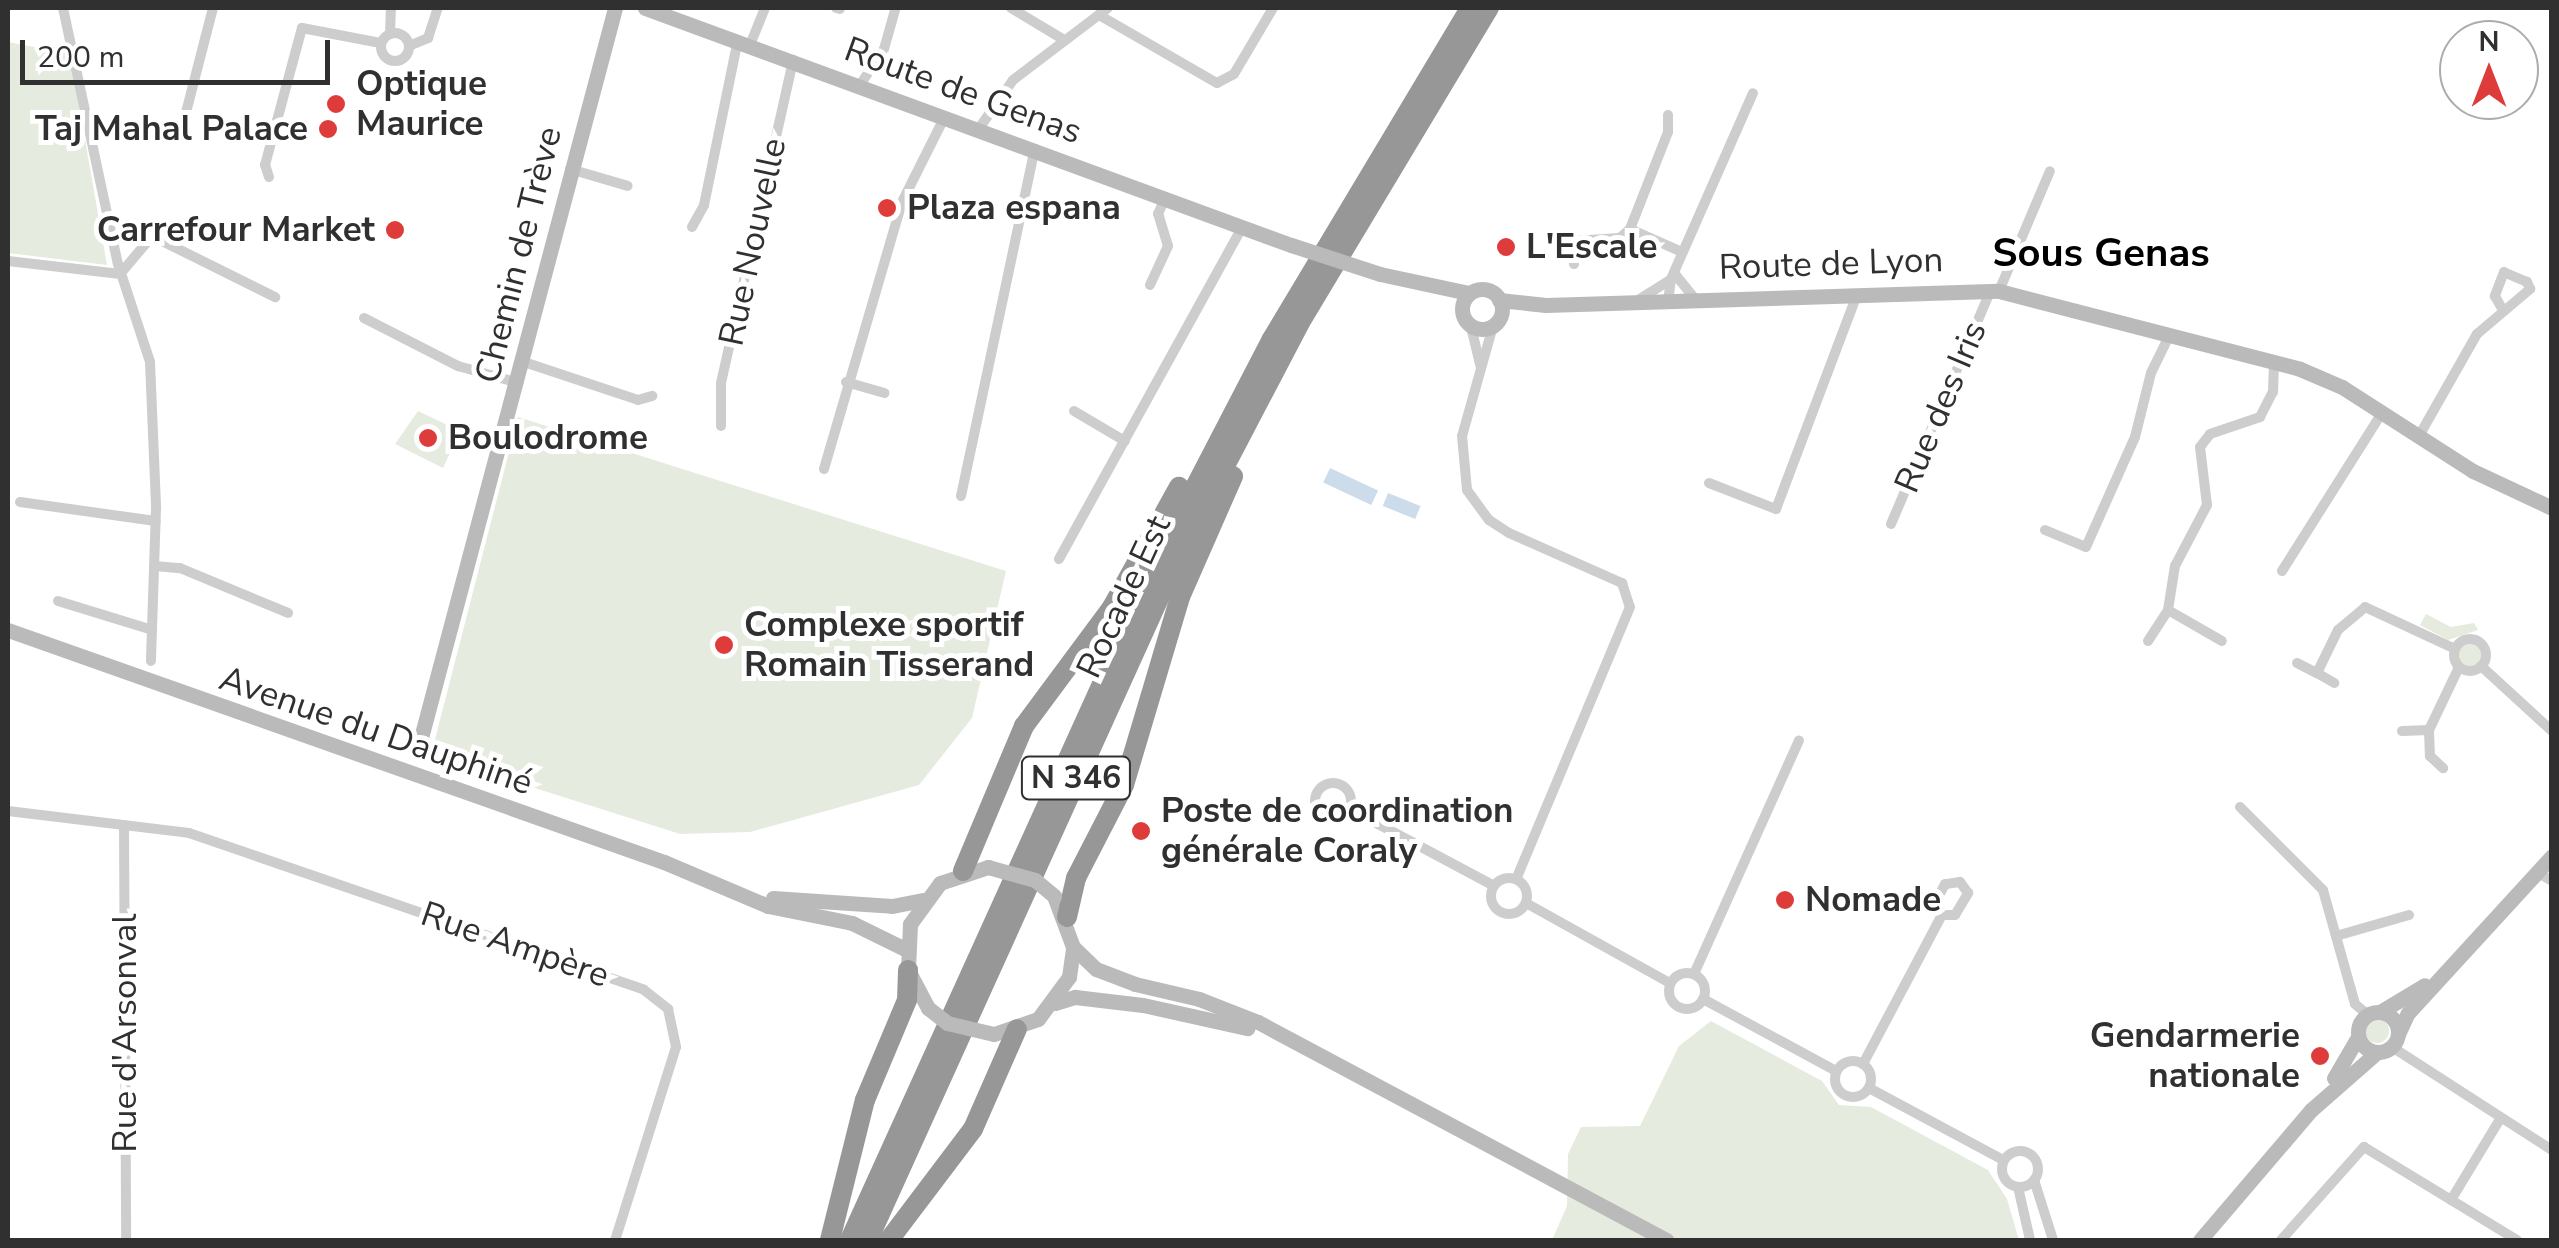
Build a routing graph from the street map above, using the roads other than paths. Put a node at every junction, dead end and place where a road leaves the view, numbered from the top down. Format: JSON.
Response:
{"nodes":[{"id":1,"x":62,"y":8,"type":"edge"},
{"id":2,"x":213,"y":8,"type":"edge"},
{"id":3,"x":391,"y":8,"type":"edge"},
{"id":4,"x":438,"y":8,"type":"edge"},
{"id":5,"x":615,"y":8,"type":"edge"},
{"id":6,"x":645,"y":8,"type":"edge"},
{"id":7,"x":765,"y":8,"type":"edge"},
{"id":8,"x":1010,"y":8,"type":"edge"},
{"id":9,"x":1273,"y":8,"type":"edge"},
{"id":10,"x":1470,"y":8,"type":"edge"},
{"id":11,"x":1488,"y":8,"type":"edge"},
{"id":12,"x":894,"y":10,"type":"dead end"},
{"id":13,"x":1103,"y":11,"type":"edge"},
{"id":14,"x":1061,"y":38,"type":"junction"},
{"id":15,"x":386,"y":39,"type":"junction"},
{"id":16,"x":744,"y":42,"type":"junction"},
{"id":17,"x":409,"y":46,"type":"junction"},
{"id":18,"x":793,"y":60,"type":"junction"},
{"id":19,"x":860,"y":84,"type":"junction"},
{"id":20,"x":1754,"y":93,"type":"dead end"},
{"id":21,"x":945,"y":115,"type":"junction"},
{"id":22,"x":1668,"y":116,"type":"dead end"},
{"id":23,"x":183,"y":124,"type":"dead end"},
{"id":24,"x":980,"y":127,"type":"junction"},
{"id":25,"x":1035,"y":149,"type":"junction"},
{"id":26,"x":570,"y":170,"type":"junction"},
{"id":27,"x":2050,"y":171,"type":"dead end"},
{"id":28,"x":268,"y":176,"type":"dead end"},
{"id":29,"x":628,"y":186,"type":"dead end"},
{"id":30,"x":1164,"y":198,"type":"junction"},
{"id":31,"x":692,"y":227,"type":"dead end"},
{"id":32,"x":1242,"y":228,"type":"junction"},
{"id":33,"x":1630,"y":228,"type":"junction"},
{"id":34,"x":1682,"y":252,"type":"junction"},
{"id":35,"x":8,"y":261,"type":"edge"},
{"id":36,"x":1574,"y":264,"type":"dead end"},
{"id":37,"x":120,"y":274,"type":"junction"},
{"id":38,"x":1672,"y":276,"type":"junction"},
{"id":39,"x":1150,"y":285,"type":"dead end"},
{"id":40,"x":1435,"y":290,"type":"junction"},
{"id":41,"x":1995,"y":290,"type":"junction"},
{"id":42,"x":1469,"y":294,"type":"junction"},
{"id":43,"x":1857,"y":294,"type":"junction"},
{"id":44,"x":275,"y":297,"type":"dead end"},
{"id":45,"x":1500,"y":300,"type":"junction"},
{"id":46,"x":1696,"y":300,"type":"junction"},
{"id":47,"x":1668,"y":301,"type":"junction"},
{"id":48,"x":1634,"y":302,"type":"junction"},
{"id":49,"x":1546,"y":306,"type":"junction"},
{"id":50,"x":2501,"y":308,"type":"dead end"},
{"id":51,"x":364,"y":318,"type":"dead end"},
{"id":52,"x":1467,"y":320,"type":"junction"},
{"id":53,"x":1496,"y":323,"type":"junction"},
{"id":54,"x":1300,"y":324,"type":"junction"},
{"id":55,"x":2171,"y":331,"type":"junction"},
{"id":56,"x":1272,"y":340,"type":"junction"},
{"id":57,"x":2274,"y":359,"type":"junction"},
{"id":58,"x":524,"y":362,"type":"junction"},
{"id":59,"x":1482,"y":374,"type":"junction"},
{"id":60,"x":519,"y":382,"type":"junction"},
{"id":61,"x":846,"y":382,"type":"junction"},
{"id":62,"x":884,"y":393,"type":"dead end"},
{"id":63,"x":652,"y":396,"type":"dead end"},
{"id":64,"x":1074,"y":412,"type":"dead end"},
{"id":65,"x":2382,"y":412,"type":"junction"},
{"id":66,"x":720,"y":426,"type":"dead end"},
{"id":67,"x":2420,"y":436,"type":"junction"},
{"id":68,"x":1125,"y":441,"type":"junction"},
{"id":69,"x":824,"y":469,"type":"dead end"},
{"id":70,"x":1709,"y":483,"type":"dead end"},
{"id":71,"x":961,"y":496,"type":"dead end"},
{"id":72,"x":20,"y":502,"type":"dead end"},
{"id":73,"x":2552,"y":508,"type":"edge"},
{"id":74,"x":156,"y":521,"type":"junction"},
{"id":75,"x":1891,"y":524,"type":"dead end"},
{"id":76,"x":2045,"y":530,"type":"dead end"},
{"id":77,"x":1059,"y":560,"type":"dead end"},
{"id":78,"x":155,"y":566,"type":"junction"},
{"id":79,"x":2282,"y":571,"type":"dead end"},
{"id":80,"x":58,"y":601,"type":"dead end"},
{"id":81,"x":2168,"y":610,"type":"junction"},
{"id":82,"x":288,"y":613,"type":"dead end"},
{"id":83,"x":8,"y":630,"type":"edge"},
{"id":84,"x":152,"y":630,"type":"junction"},
{"id":85,"x":2222,"y":640,"type":"dead end"},
{"id":86,"x":2148,"y":641,"type":"dead end"},
{"id":87,"x":2455,"y":649,"type":"junction"},
{"id":88,"x":151,"y":661,"type":"dead end"},
{"id":89,"x":2297,"y":663,"type":"dead end"},
{"id":90,"x":2481,"y":666,"type":"junction"},
{"id":91,"x":2459,"y":668,"type":"junction"},
{"id":92,"x":2317,"y":673,"type":"junction"},
{"id":93,"x":2334,"y":683,"type":"dead end"},
{"id":94,"x":2428,"y":730,"type":"junction"},
{"id":95,"x":2402,"y":731,"type":"dead end"},
{"id":96,"x":2552,"y":731,"type":"edge"},
{"id":97,"x":1798,"y":740,"type":"dead end"},
{"id":98,"x":418,"y":749,"type":"dead end"},
{"id":99,"x":2443,"y":768,"type":"dead end"},
{"id":100,"x":2240,"y":807,"type":"dead end"},
{"id":101,"x":1350,"y":809,"type":"dead end"},
{"id":102,"x":8,"y":811,"type":"edge"},
{"id":103,"x":124,"y":824,"type":"junction"},
{"id":104,"x":2552,"y":856,"type":"edge"},
{"id":105,"x":962,"y":871,"type":"junction"},
{"id":106,"x":2546,"y":878,"type":"edge"},
{"id":107,"x":1516,"y":879,"type":"junction"},
{"id":108,"x":1494,"y":886,"type":"junction"},
{"id":109,"x":725,"y":888,"type":"junction"},
{"id":110,"x":922,"y":900,"type":"junction"},
{"id":111,"x":1526,"y":904,"type":"junction"},
{"id":112,"x":1942,"y":915,"type":"dead end"},
{"id":113,"x":2409,"y":915,"type":"dead end"},
{"id":114,"x":1066,"y":917,"type":"junction"},
{"id":115,"x":2336,"y":936,"type":"junction"},
{"id":116,"x":1073,"y":948,"type":"junction"},
{"id":117,"x":907,"y":960,"type":"junction"},
{"id":118,"x":2444,"y":971,"type":"junction"},
{"id":119,"x":1694,"y":974,"type":"junction"},
{"id":120,"x":1670,"y":983,"type":"junction"},
{"id":121,"x":1703,"y":999,"type":"junction"},
{"id":122,"x":1055,"y":1003,"type":"junction"},
{"id":123,"x":2374,"y":1013,"type":"junction"},
{"id":124,"x":1018,"y":1029,"type":"junction"},
{"id":125,"x":2358,"y":1036,"type":"junction"},
{"id":126,"x":1293,"y":1044,"type":"junction"},
{"id":127,"x":2389,"y":1045,"type":"junction"},
{"id":128,"x":1863,"y":1064,"type":"junction"},
{"id":129,"x":1836,"y":1071,"type":"junction"},
{"id":130,"x":1869,"y":1088,"type":"junction"},
{"id":131,"x":2315,"y":1106,"type":"junction"},
{"id":132,"x":2500,"y":1119,"type":"junction"},
{"id":133,"x":2552,"y":1150,"type":"edge"},
{"id":134,"x":2003,"y":1160,"type":"junction"},
{"id":135,"x":2034,"y":1180,"type":"junction"},
{"id":136,"x":2018,"y":1187,"type":"junction"},
{"id":137,"x":2451,"y":1200,"type":"junction"},
{"id":138,"x":2044,"y":1213,"type":"junction"},
{"id":139,"x":2025,"y":1220,"type":"junction"},
{"id":140,"x":126,"y":1240,"type":"edge"},
{"id":141,"x":616,"y":1240,"type":"edge"},
{"id":142,"x":830,"y":1240,"type":"edge"},
{"id":143,"x":850,"y":1240,"type":"edge"},
{"id":144,"x":868,"y":1240,"type":"edge"},
{"id":145,"x":889,"y":1240,"type":"edge"},
{"id":146,"x":1666,"y":1240,"type":"edge"},
{"id":147,"x":2030,"y":1240,"type":"edge"},
{"id":148,"x":2053,"y":1240,"type":"edge"},
{"id":149,"x":2200,"y":1240,"type":"edge"},
{"id":150,"x":2281,"y":1240,"type":"edge"},
{"id":151,"x":2516,"y":1240,"type":"edge"}],
"edges":[{"from":1,"to":37,"type":"street"},
{"from":2,"to":23,"type":"street"},
{"from":3,"to":15,"type":"street"},
{"from":4,"to":17,"type":"street"},
{"from":5,"to":26,"type":"main road","name":"Chemin de Trève"},
{"from":6,"to":16,"type":"main road","name":"Route de Genas"},
{"from":7,"to":16,"type":"street"},
{"from":8,"to":14,"type":"street"},
{"from":9,"to":13,"type":"street"},
{"from":10,"to":56,"type":"highway","name":"Rocade Est","number":"N 346"},
{"from":11,"to":54,"type":"highway","name":"Rocade Est","number":"N 346"},
{"from":12,"to":19,"type":"street"},
{"from":13,"to":14,"type":"street"},
{"from":14,"to":24,"type":"street"},
{"from":15,"to":17,"type":"street"},
{"from":15,"to":17,"type":"street"},
{"from":15,"to":28,"type":"street"},
{"from":16,"to":18,"type":"main road","name":"Route de Genas"},
{"from":16,"to":31,"type":"street"},
{"from":18,"to":19,"type":"main road","name":"Route de Genas"},
{"from":18,"to":66,"type":"street","name":"Rue Nouvelle"},
{"from":19,"to":21,"type":"main road","name":"Route de Genas"},
{"from":20,"to":34,"type":"street"},
{"from":21,"to":24,"type":"main road","name":"Route de Genas"},
{"from":21,"to":61,"type":"street"},
{"from":22,"to":33,"type":"street"},
{"from":24,"to":25,"type":"main road","name":"Route de Genas"},
{"from":25,"to":30,"type":"main road","name":"Route de Genas"},
{"from":25,"to":71,"type":"street"},
{"from":26,"to":29,"type":"street"},
{"from":26,"to":58,"type":"main road","name":"Chemin de Trève"},
{"from":27,"to":41,"type":"street","name":"Rue des Iris"},
{"from":30,"to":32,"type":"main road","name":"Route de Genas"},
{"from":30,"to":39,"type":"street"},
{"from":32,"to":40,"type":"main road","bridge":true},
{"from":32,"to":68,"type":"street"},
{"from":33,"to":34,"type":"street"},
{"from":33,"to":36,"type":"street"},
{"from":34,"to":38,"type":"street"},
{"from":35,"to":37,"type":"street"},
{"from":37,"to":44,"type":"street"},
{"from":37,"to":74,"type":"street"},
{"from":38,"to":46,"type":"street"},
{"from":38,"to":47,"type":"street"},
{"from":38,"to":48,"type":"street"},
{"from":40,"to":42,"type":"main road"},
{"from":40,"to":52,"type":"main road"},
{"from":41,"to":43,"type":"main road","name":"Route de Lyon"},
{"from":41,"to":55,"type":"main road","name":"Route de Lyon"},
{"from":41,"to":75,"type":"street","name":"Rue des Iris"},
{"from":42,"to":45,"type":"main road","name":"Route de Lyon"},
{"from":42,"to":52,"type":"main road"},
{"from":43,"to":46,"type":"main road","name":"Route de Lyon"},
{"from":43,"to":70,"type":"street"},
{"from":45,"to":49,"type":"main road","name":"Route de Lyon"},
{"from":45,"to":53,"type":"main road"},
{"from":46,"to":47,"type":"main road","name":"Route de Lyon"},
{"from":47,"to":48,"type":"main road","name":"Route de Lyon"},
{"from":48,"to":49,"type":"main road","name":"Route de Lyon"},
{"from":49,"to":53,"type":"main road","name":"Route de Lyon"},
{"from":50,"to":67,"type":"street"},
{"from":51,"to":60,"type":"street"},
{"from":52,"to":53,"type":"main road","name":"Route de Lyon"},
{"from":52,"to":59,"type":"street"},
{"from":53,"to":59,"type":"street"},
{"from":54,"to":114,"type":"highway"},
{"from":54,"to":144,"type":"highway","name":"Rocade Est","number":"N 346"},
{"from":55,"to":57,"type":"main road","name":"Route de Lyon"},
{"from":55,"to":76,"type":"street"},
{"from":56,"to":105,"type":"highway"},
{"from":56,"to":143,"type":"highway","name":"Rocade Est","number":"N 346"},
{"from":57,"to":65,"type":"main road","name":"Route de Lyon"},
{"from":57,"to":81,"type":"street"},
{"from":58,"to":60,"type":"main road","name":"Chemin de Trève"},
{"from":58,"to":63,"type":"street"},
{"from":59,"to":107,"type":"street"},
{"from":60,"to":98,"type":"main road","name":"Chemin de Trève"},
{"from":61,"to":62,"type":"street"},
{"from":61,"to":69,"type":"street"},
{"from":64,"to":68,"type":"street"},
{"from":65,"to":67,"type":"main road","name":"Route de Lyon"},
{"from":65,"to":79,"type":"street"},
{"from":67,"to":73,"type":"main road","name":"Route de Lyon"},
{"from":68,"to":77,"type":"street"},
{"from":72,"to":74,"type":"street"},
{"from":74,"to":78,"type":"street"},
{"from":78,"to":82,"type":"street"},
{"from":78,"to":84,"type":"street"},
{"from":80,"to":84,"type":"street"},
{"from":81,"to":85,"type":"street"},
{"from":81,"to":86,"type":"street"},
{"from":83,"to":109,"type":"main road","name":"Avenue du Dauphiné"},
{"from":84,"to":88,"type":"street"},
{"from":87,"to":90,"type":"street"},
{"from":87,"to":91,"type":"street"},
{"from":87,"to":92,"type":"street"},
{"from":89,"to":92,"type":"street"},
{"from":90,"to":91,"type":"street"},
{"from":90,"to":96,"type":"street"},
{"from":91,"to":94,"type":"street"},
{"from":92,"to":93,"type":"street"},
{"from":94,"to":95,"type":"street"},
{"from":94,"to":99,"type":"street"},
{"from":97,"to":119,"type":"street"},
{"from":100,"to":115,"type":"street"},
{"from":101,"to":108,"type":"street"},
{"from":102,"to":103,"type":"street"},
{"from":103,"to":140,"type":"street","name":"Rue d'Arsonval"},
{"from":103,"to":141,"type":"street","name":"Rue Ampère"},
{"from":104,"to":106,"type":"main road"},
{"from":105,"to":110,"type":"main road"},
{"from":105,"to":114,"type":"main road","bridge":true},
{"from":106,"to":118,"type":"main road"},
{"from":107,"to":108,"type":"street"},
{"from":107,"to":111,"type":"street"},
{"from":108,"to":111,"type":"street"},
{"from":109,"to":110,"type":"main road","name":"Avenue du Dauphiné"},
{"from":109,"to":117,"type":"main road","name":"Avenue du Dauphiné"},
{"from":110,"to":117,"type":"main road"},
{"from":111,"to":120,"type":"street"},
{"from":112,"to":128,"type":"street"},
{"from":113,"to":115,"type":"street"},
{"from":114,"to":116,"type":"main road"},
{"from":115,"to":123,"type":"street"},
{"from":116,"to":122,"type":"main road"},
{"from":116,"to":126,"type":"main road"},
{"from":117,"to":124,"type":"main road","bridge":true},
{"from":117,"to":142,"type":"highway"},
{"from":118,"to":123,"type":"main road"},
{"from":118,"to":127,"type":"main road"},
{"from":119,"to":120,"type":"street"},
{"from":119,"to":121,"type":"street"},
{"from":120,"to":121,"type":"street"},
{"from":121,"to":129,"type":"street"},
{"from":122,"to":124,"type":"main road"},
{"from":122,"to":126,"type":"main road"},
{"from":123,"to":125,"type":"main road"},
{"from":123,"to":127,"type":"main road"},
{"from":124,"to":145,"type":"highway"},
{"from":125,"to":127,"type":"main road"},
{"from":125,"to":131,"type":"main road"},
{"from":126,"to":146,"type":"main road"},
{"from":127,"to":131,"type":"main road"},
{"from":127,"to":132,"type":"street"},
{"from":128,"to":129,"type":"street"},
{"from":128,"to":130,"type":"street"},
{"from":129,"to":130,"type":"street"},
{"from":130,"to":134,"type":"street"},
{"from":131,"to":149,"type":"main road"},
{"from":132,"to":133,"type":"street"},
{"from":132,"to":137,"type":"street"},
{"from":134,"to":135,"type":"street"},
{"from":134,"to":136,"type":"street"},
{"from":135,"to":136,"type":"street"},
{"from":135,"to":138,"type":"street"},
{"from":136,"to":139,"type":"street"},
{"from":137,"to":150,"type":"street"},
{"from":137,"to":151,"type":"street"},
{"from":138,"to":139,"type":"street"},
{"from":138,"to":148,"type":"street"},
{"from":139,"to":147,"type":"street"}]}
